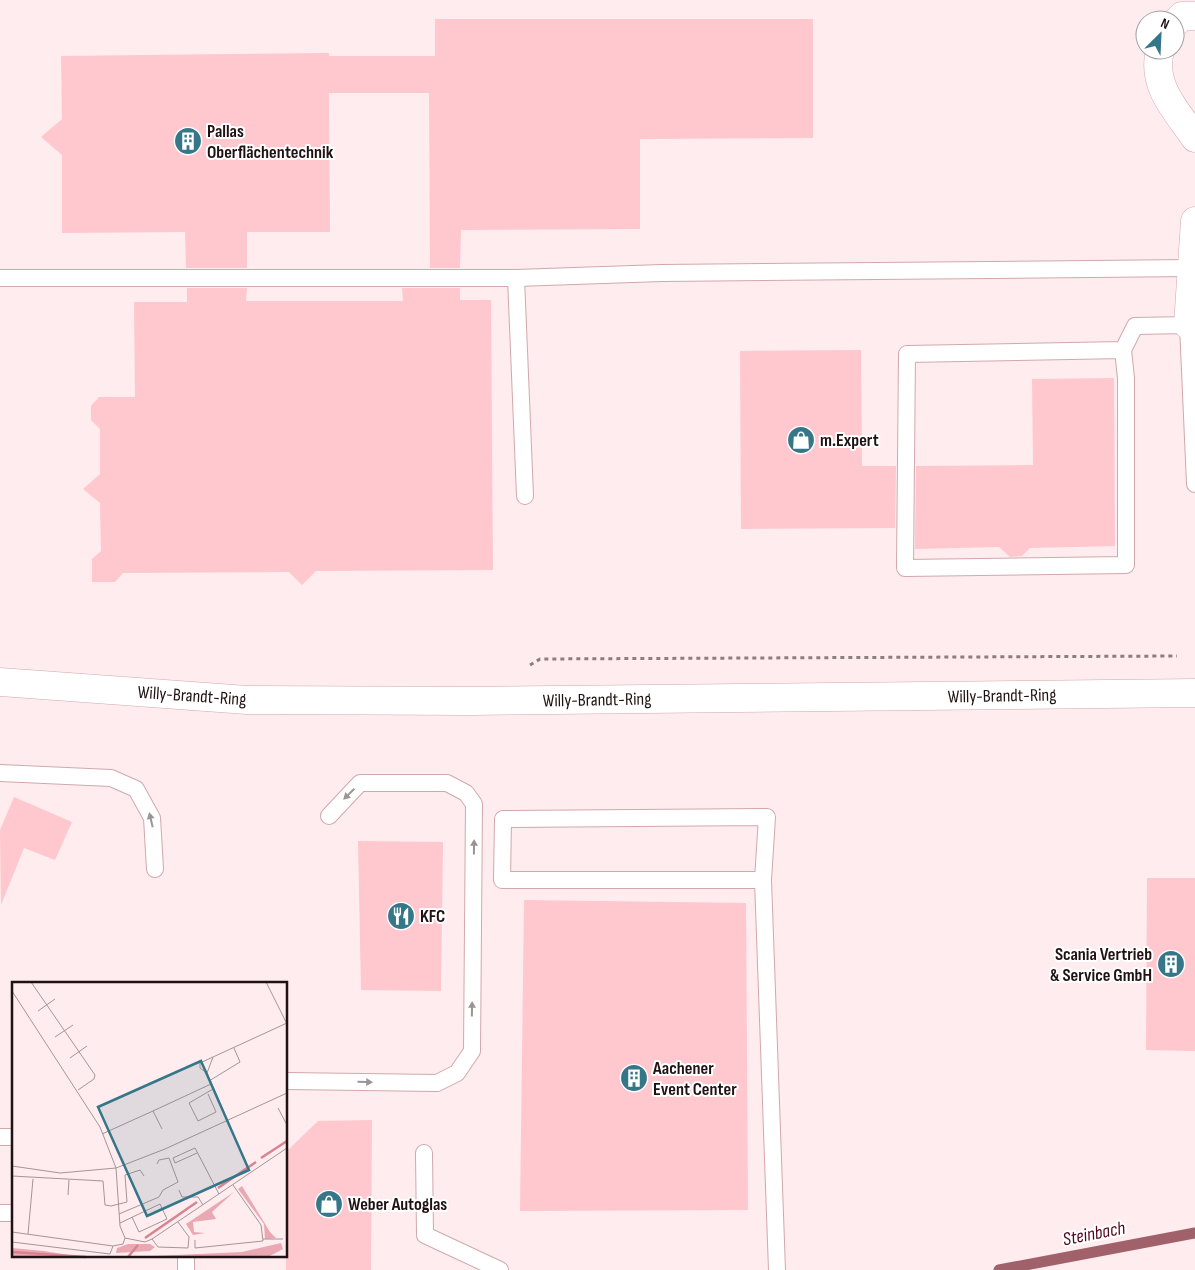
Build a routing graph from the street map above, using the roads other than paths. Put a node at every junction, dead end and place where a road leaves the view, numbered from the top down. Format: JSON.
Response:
{"nodes":[{"id":1,"x":1158,"y":60,"type":"edge"},
{"id":2,"x":1195,"y":138,"type":"edge"},
{"id":3,"x":1195,"y":222,"type":"edge"},
{"id":4,"x":1195,"y":228,"type":"edge"},
{"id":5,"x":1192,"y":268,"type":"junction"},
{"id":6,"x":0,"y":278,"type":"edge"},
{"id":7,"x":516,"y":278,"type":"junction"},
{"id":8,"x":1188,"y":325,"type":"junction"},
{"id":9,"x":1123,"y":350,"type":"junction"},
{"id":10,"x":1195,"y":484,"type":"edge"},
{"id":11,"x":524,"y":496,"type":"dead end"},
{"id":12,"x":0,"y":682,"type":"edge"},
{"id":13,"x":1195,"y":693,"type":"edge"},
{"id":14,"x":0,"y":773,"type":"edge"},
{"id":15,"x":330,"y":816,"type":"dead end"},
{"id":16,"x":155,"y":869,"type":"dead end"},
{"id":17,"x":763,"y":880,"type":"junction"},
{"id":18,"x":288,"y":1081,"type":"edge"},
{"id":19,"x":424,"y":1153,"type":"dead end"},
{"id":20,"x":500,"y":1270,"type":"edge"},
{"id":21,"x":777,"y":1270,"type":"edge"}],
"edges":[{"from":1,"to":2,"type":"street"},
{"from":3,"to":4,"type":"street"},
{"from":4,"to":5,"type":"street"},
{"from":5,"to":7,"type":"lane"},
{"from":5,"to":8,"type":"street"},
{"from":6,"to":7,"type":"lane"},
{"from":7,"to":11,"type":"lane"},
{"from":8,"to":9,"type":"lane"},
{"from":8,"to":10,"type":"lane"},
{"from":9,"to":9,"type":"lane"},
{"from":12,"to":13,"type":"street","name":"Willy-Brandt-Ring"},
{"from":16,"to":14,"type":"lane","one_way":true},
{"from":18,"to":15,"type":"lane","one_way":true},
{"from":17,"to":17,"type":"lane"},
{"from":17,"to":21,"type":"lane"},
{"from":19,"to":20,"type":"lane"}]}
